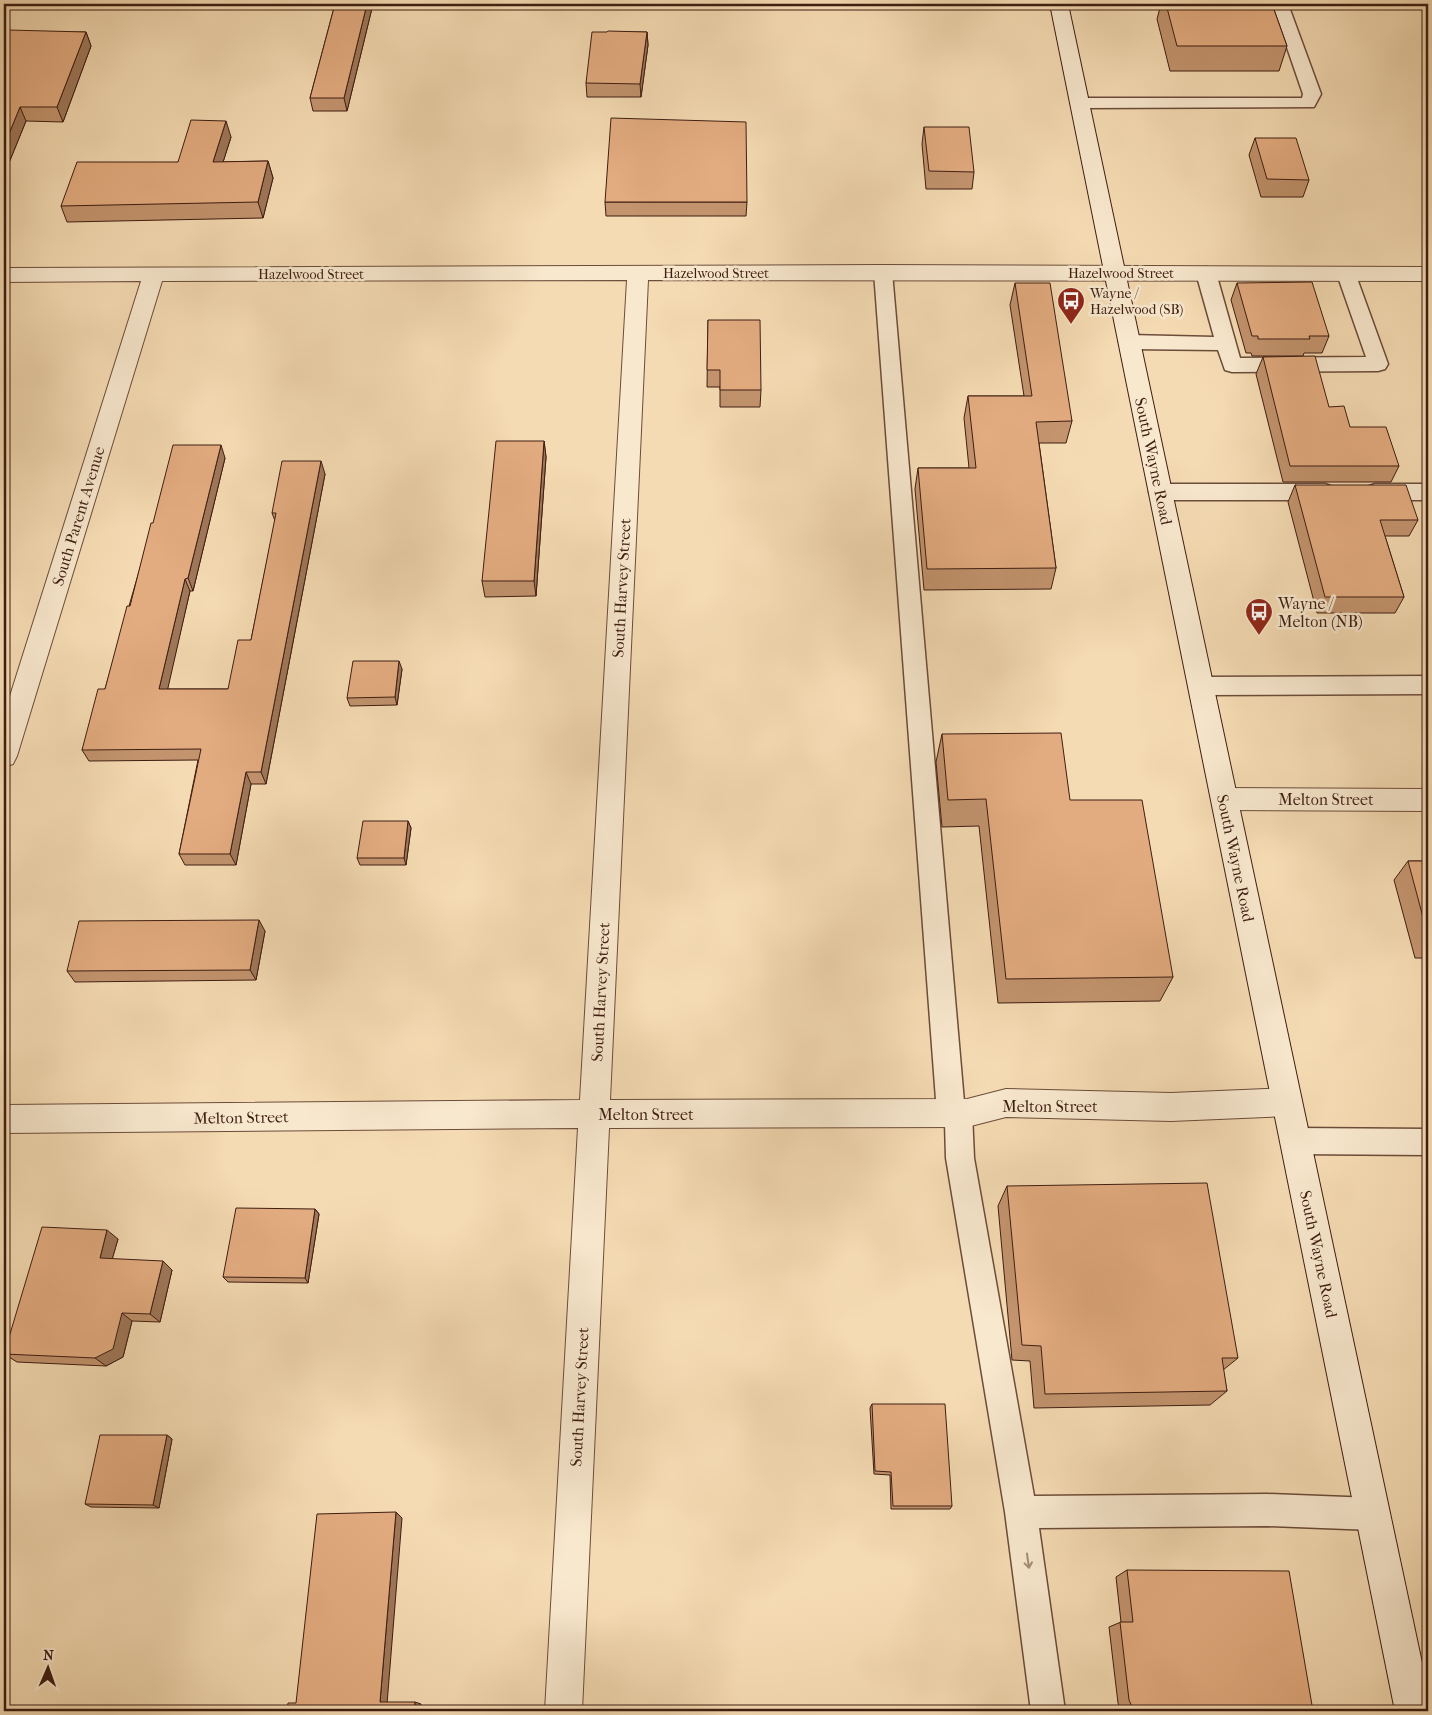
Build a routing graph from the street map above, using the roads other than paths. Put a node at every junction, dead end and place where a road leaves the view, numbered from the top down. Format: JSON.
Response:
{"nodes":[{"id":1,"x":1059,"y":4,"type":"edge"},
{"id":2,"x":1280,"y":4,"type":"edge"},
{"id":3,"x":1080,"y":103,"type":"junction"},
{"id":4,"x":883,"y":272,"type":"junction"},
{"id":5,"x":638,"y":273,"type":"junction"},
{"id":6,"x":1115,"y":273,"type":"junction"},
{"id":7,"x":1206,"y":273,"type":"junction"},
{"id":8,"x":1347,"y":274,"type":"junction"},
{"id":9,"x":1428,"y":274,"type":"edge"},
{"id":10,"x":4,"y":275,"type":"edge"},
{"id":11,"x":153,"y":275,"type":"junction"},
{"id":12,"x":1129,"y":342,"type":"junction"},
{"id":13,"x":1226,"y":344,"type":"junction"},
{"id":14,"x":1160,"y":492,"type":"junction"},
{"id":15,"x":1428,"y":492,"type":"edge"},
{"id":16,"x":1428,"y":685,"type":"edge"},
{"id":17,"x":1201,"y":686,"type":"junction"},
{"id":18,"x":4,"y":756,"type":"edge"},
{"id":19,"x":1224,"y":799,"type":"junction"},
{"id":20,"x":1428,"y":800,"type":"edge"},
{"id":21,"x":1287,"y":1102,"type":"junction"},
{"id":22,"x":954,"y":1113,"type":"junction"},
{"id":23,"x":594,"y":1114,"type":"junction"},
{"id":24,"x":4,"y":1119,"type":"edge"},
{"id":25,"x":1295,"y":1141,"type":"junction"},
{"id":26,"x":1428,"y":1142,"type":"edge"},
{"id":27,"x":1022,"y":1512,"type":"junction"},
{"id":28,"x":1373,"y":1514,"type":"junction"},
{"id":29,"x":563,"y":1711,"type":"edge"},
{"id":30,"x":1048,"y":1711,"type":"edge"},
{"id":31,"x":1414,"y":1711,"type":"edge"}],
"edges":[{"from":1,"to":3,"type":"street","name":"South Wayne Road"},
{"from":2,"to":3,"type":"lane"},
{"from":3,"to":6,"type":"street","name":"South Wayne Road"},
{"from":4,"to":5,"type":"street","name":"Hazelwood Street"},
{"from":4,"to":6,"type":"street","name":"Hazelwood Street"},
{"from":4,"to":22,"type":"lane"},
{"from":5,"to":11,"type":"street","name":"Hazelwood Street"},
{"from":5,"to":23,"type":"street","name":"South Harvey Street"},
{"from":6,"to":7,"type":"street","name":"Hazelwood Street"},
{"from":6,"to":12,"type":"street","name":"South Wayne Road"},
{"from":7,"to":8,"type":"street","name":"Hazelwood Street"},
{"from":7,"to":13,"type":"lane"},
{"from":8,"to":9,"type":"street","name":"Hazelwood Street"},
{"from":8,"to":13,"type":"lane"},
{"from":10,"to":11,"type":"street","name":"Hazelwood Street"},
{"from":11,"to":18,"type":"street","name":"South Parent Avenue"},
{"from":12,"to":13,"type":"lane"},
{"from":12,"to":14,"type":"street","name":"South Wayne Road"},
{"from":14,"to":15,"type":"lane"},
{"from":14,"to":17,"type":"street","name":"South Wayne Road"},
{"from":16,"to":17,"type":"lane"},
{"from":17,"to":19,"type":"street","name":"South Wayne Road"},
{"from":19,"to":20,"type":"street","name":"Melton Street"},
{"from":19,"to":21,"type":"street","name":"South Wayne Road"},
{"from":21,"to":22,"type":"street","name":"Melton Street"},
{"from":21,"to":25,"type":"street","name":"South Wayne Road"},
{"from":22,"to":23,"type":"street","name":"Melton Street"},
{"from":22,"to":27,"type":"lane"},
{"from":23,"to":24,"type":"street","name":"Melton Street"},
{"from":23,"to":29,"type":"street","name":"South Harvey Street"},
{"from":25,"to":26,"type":"lane"},
{"from":25,"to":28,"type":"street","name":"South Wayne Road"},
{"from":27,"to":28,"type":"lane"},
{"from":27,"to":30,"type":"lane","one_way":true},
{"from":28,"to":31,"type":"street","name":"South Wayne Road"}]}
